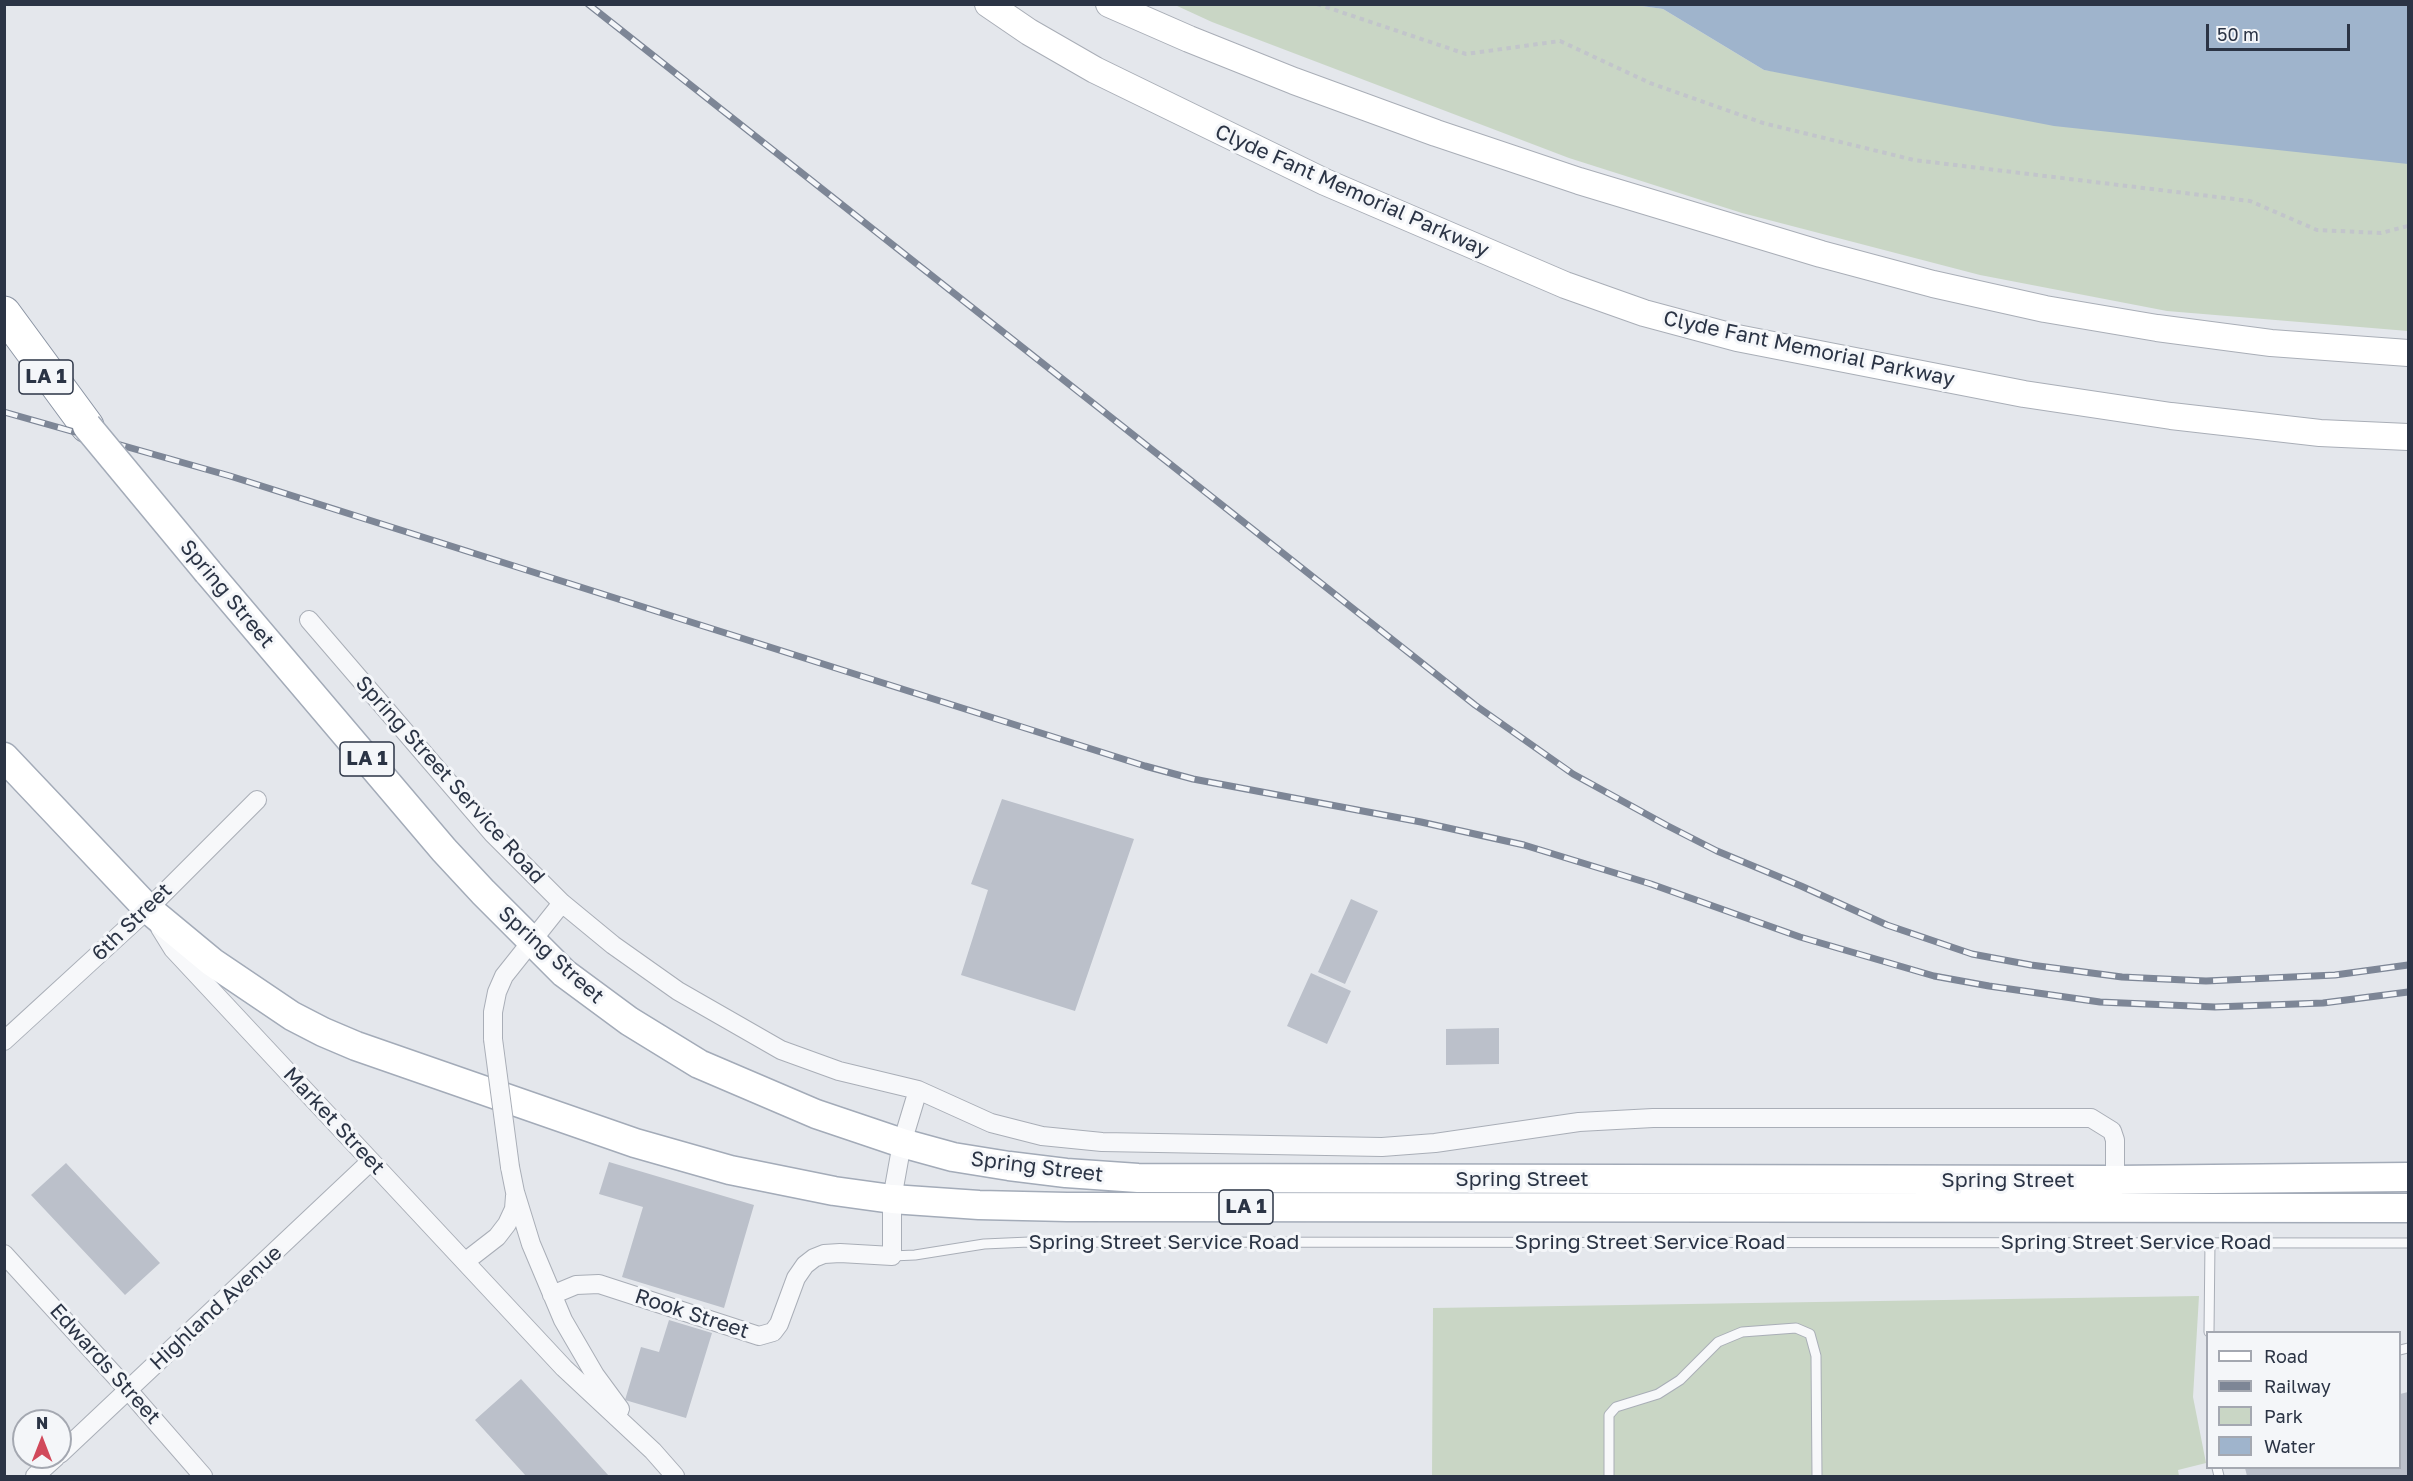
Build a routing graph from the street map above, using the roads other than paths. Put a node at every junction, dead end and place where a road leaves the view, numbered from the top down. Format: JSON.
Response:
{"nodes":[{"id":1,"x":988,"y":4,"type":"edge"},
{"id":2,"x":1109,"y":4,"type":"edge"},
{"id":3,"x":4,"y":313,"type":"edge"},
{"id":4,"x":4,"y":328,"type":"edge"},
{"id":5,"x":2409,"y":353,"type":"edge"},
{"id":6,"x":87,"y":426,"type":"junction"},
{"id":7,"x":2409,"y":437,"type":"edge"},
{"id":8,"x":309,"y":620,"type":"dead end"},
{"id":9,"x":4,"y":757,"type":"edge"},
{"id":10,"x":256,"y":800,"type":"dead end"},
{"id":11,"x":562,"y":903,"type":"junction"},
{"id":12,"x":148,"y":909,"type":"junction"},
{"id":13,"x":532,"y":940,"type":"junction"},
{"id":14,"x":4,"y":1041,"type":"edge"},
{"id":15,"x":918,"y":1090,"type":"junction"},
{"id":16,"x":902,"y":1143,"type":"junction"},
{"id":17,"x":371,"y":1161,"type":"junction"},
{"id":18,"x":2409,"y":1177,"type":"edge"},
{"id":19,"x":2115,"y":1180,"type":"junction"},
{"id":20,"x":515,"y":1192,"type":"junction"},
{"id":21,"x":892,"y":1199,"type":"junction"},
{"id":22,"x":2115,"y":1208,"type":"junction"},
{"id":23,"x":2409,"y":1208,"type":"edge"},
{"id":24,"x":2210,"y":1242,"type":"junction"},
{"id":25,"x":2409,"y":1243,"type":"edge"},
{"id":26,"x":4,"y":1254,"type":"edge"},
{"id":27,"x":892,"y":1256,"type":"junction"},
{"id":28,"x":466,"y":1261,"type":"junction"},
{"id":29,"x":552,"y":1295,"type":"junction"},
{"id":30,"x":2209,"y":1331,"type":"edge"},
{"id":31,"x":128,"y":1390,"type":"junction"},
{"id":32,"x":72,"y":1443,"type":"edge"},
{"id":33,"x":653,"y":1451,"type":"junction"},
{"id":34,"x":203,"y":1476,"type":"edge"},
{"id":35,"x":675,"y":1476,"type":"edge"},
{"id":36,"x":1609,"y":1476,"type":"edge"},
{"id":37,"x":1817,"y":1476,"type":"edge"}],
"edges":[{"from":1,"to":7,"type":"main road","name":"Clyde Fant Memorial Parkway"},
{"from":2,"to":5,"type":"main road"},
{"from":3,"to":6,"type":"highway"},
{"from":4,"to":6,"type":"main road","name":"Spring Street","number":"LA 1"},
{"from":6,"to":13,"type":"main road","name":"Spring Street","number":"LA 1","bridge":true},
{"from":8,"to":11,"type":"street","name":"Spring Street Service Road"},
{"from":9,"to":12,"type":"main road","name":"Market Street","number":"LA 1"},
{"from":10,"to":12,"type":"street","name":"6th Street"},
{"from":11,"to":13,"type":"street"},
{"from":11,"to":15,"type":"street","name":"Spring Street Service Road"},
{"from":12,"to":14,"type":"street","name":"6th Street"},
{"from":12,"to":17,"type":"street","name":"Market Street"},
{"from":12,"to":21,"type":"main road","name":"Spring Street","number":"LA 1"},
{"from":13,"to":16,"type":"main road","name":"Spring Street","number":"LA 1"},
{"from":13,"to":20,"type":"street","bridge":true},
{"from":15,"to":16,"type":"street"},
{"from":15,"to":19,"type":"street","name":"Spring Street Service Road"},
{"from":16,"to":19,"type":"main road","name":"Spring Street","number":"LA 1"},
{"from":16,"to":21,"type":"street"},
{"from":17,"to":28,"type":"street","name":"Market Street"},
{"from":17,"to":31,"type":"street","name":"Highland Avenue"},
{"from":18,"to":19,"type":"main road","name":"Spring Street","number":"LA 1"},
{"from":19,"to":22,"type":"street","name":"Spring Street Service Road"},
{"from":20,"to":28,"type":"street"},
{"from":20,"to":29,"type":"street"},
{"from":21,"to":22,"type":"main road","name":"Spring Street","number":"LA 1"},
{"from":21,"to":27,"type":"street"},
{"from":22,"to":23,"type":"main road","name":"Spring Street","number":"LA 1"},
{"from":24,"to":25,"type":"lane","name":"Spring Street Service Road"},
{"from":24,"to":27,"type":"lane","name":"Spring Street Service Road"},
{"from":24,"to":30,"type":"lane"},
{"from":26,"to":31,"type":"street","name":"Edwards Street"},
{"from":27,"to":29,"type":"street","name":"Rook Street"},
{"from":28,"to":33,"type":"street","name":"Market Street"},
{"from":29,"to":33,"type":"street"},
{"from":31,"to":32,"type":"street","name":"Highland Avenue"},
{"from":31,"to":34,"type":"street","name":"Edwards Street"},
{"from":33,"to":35,"type":"street","name":"Market Street"},
{"from":36,"to":37,"type":"lane"}]}
